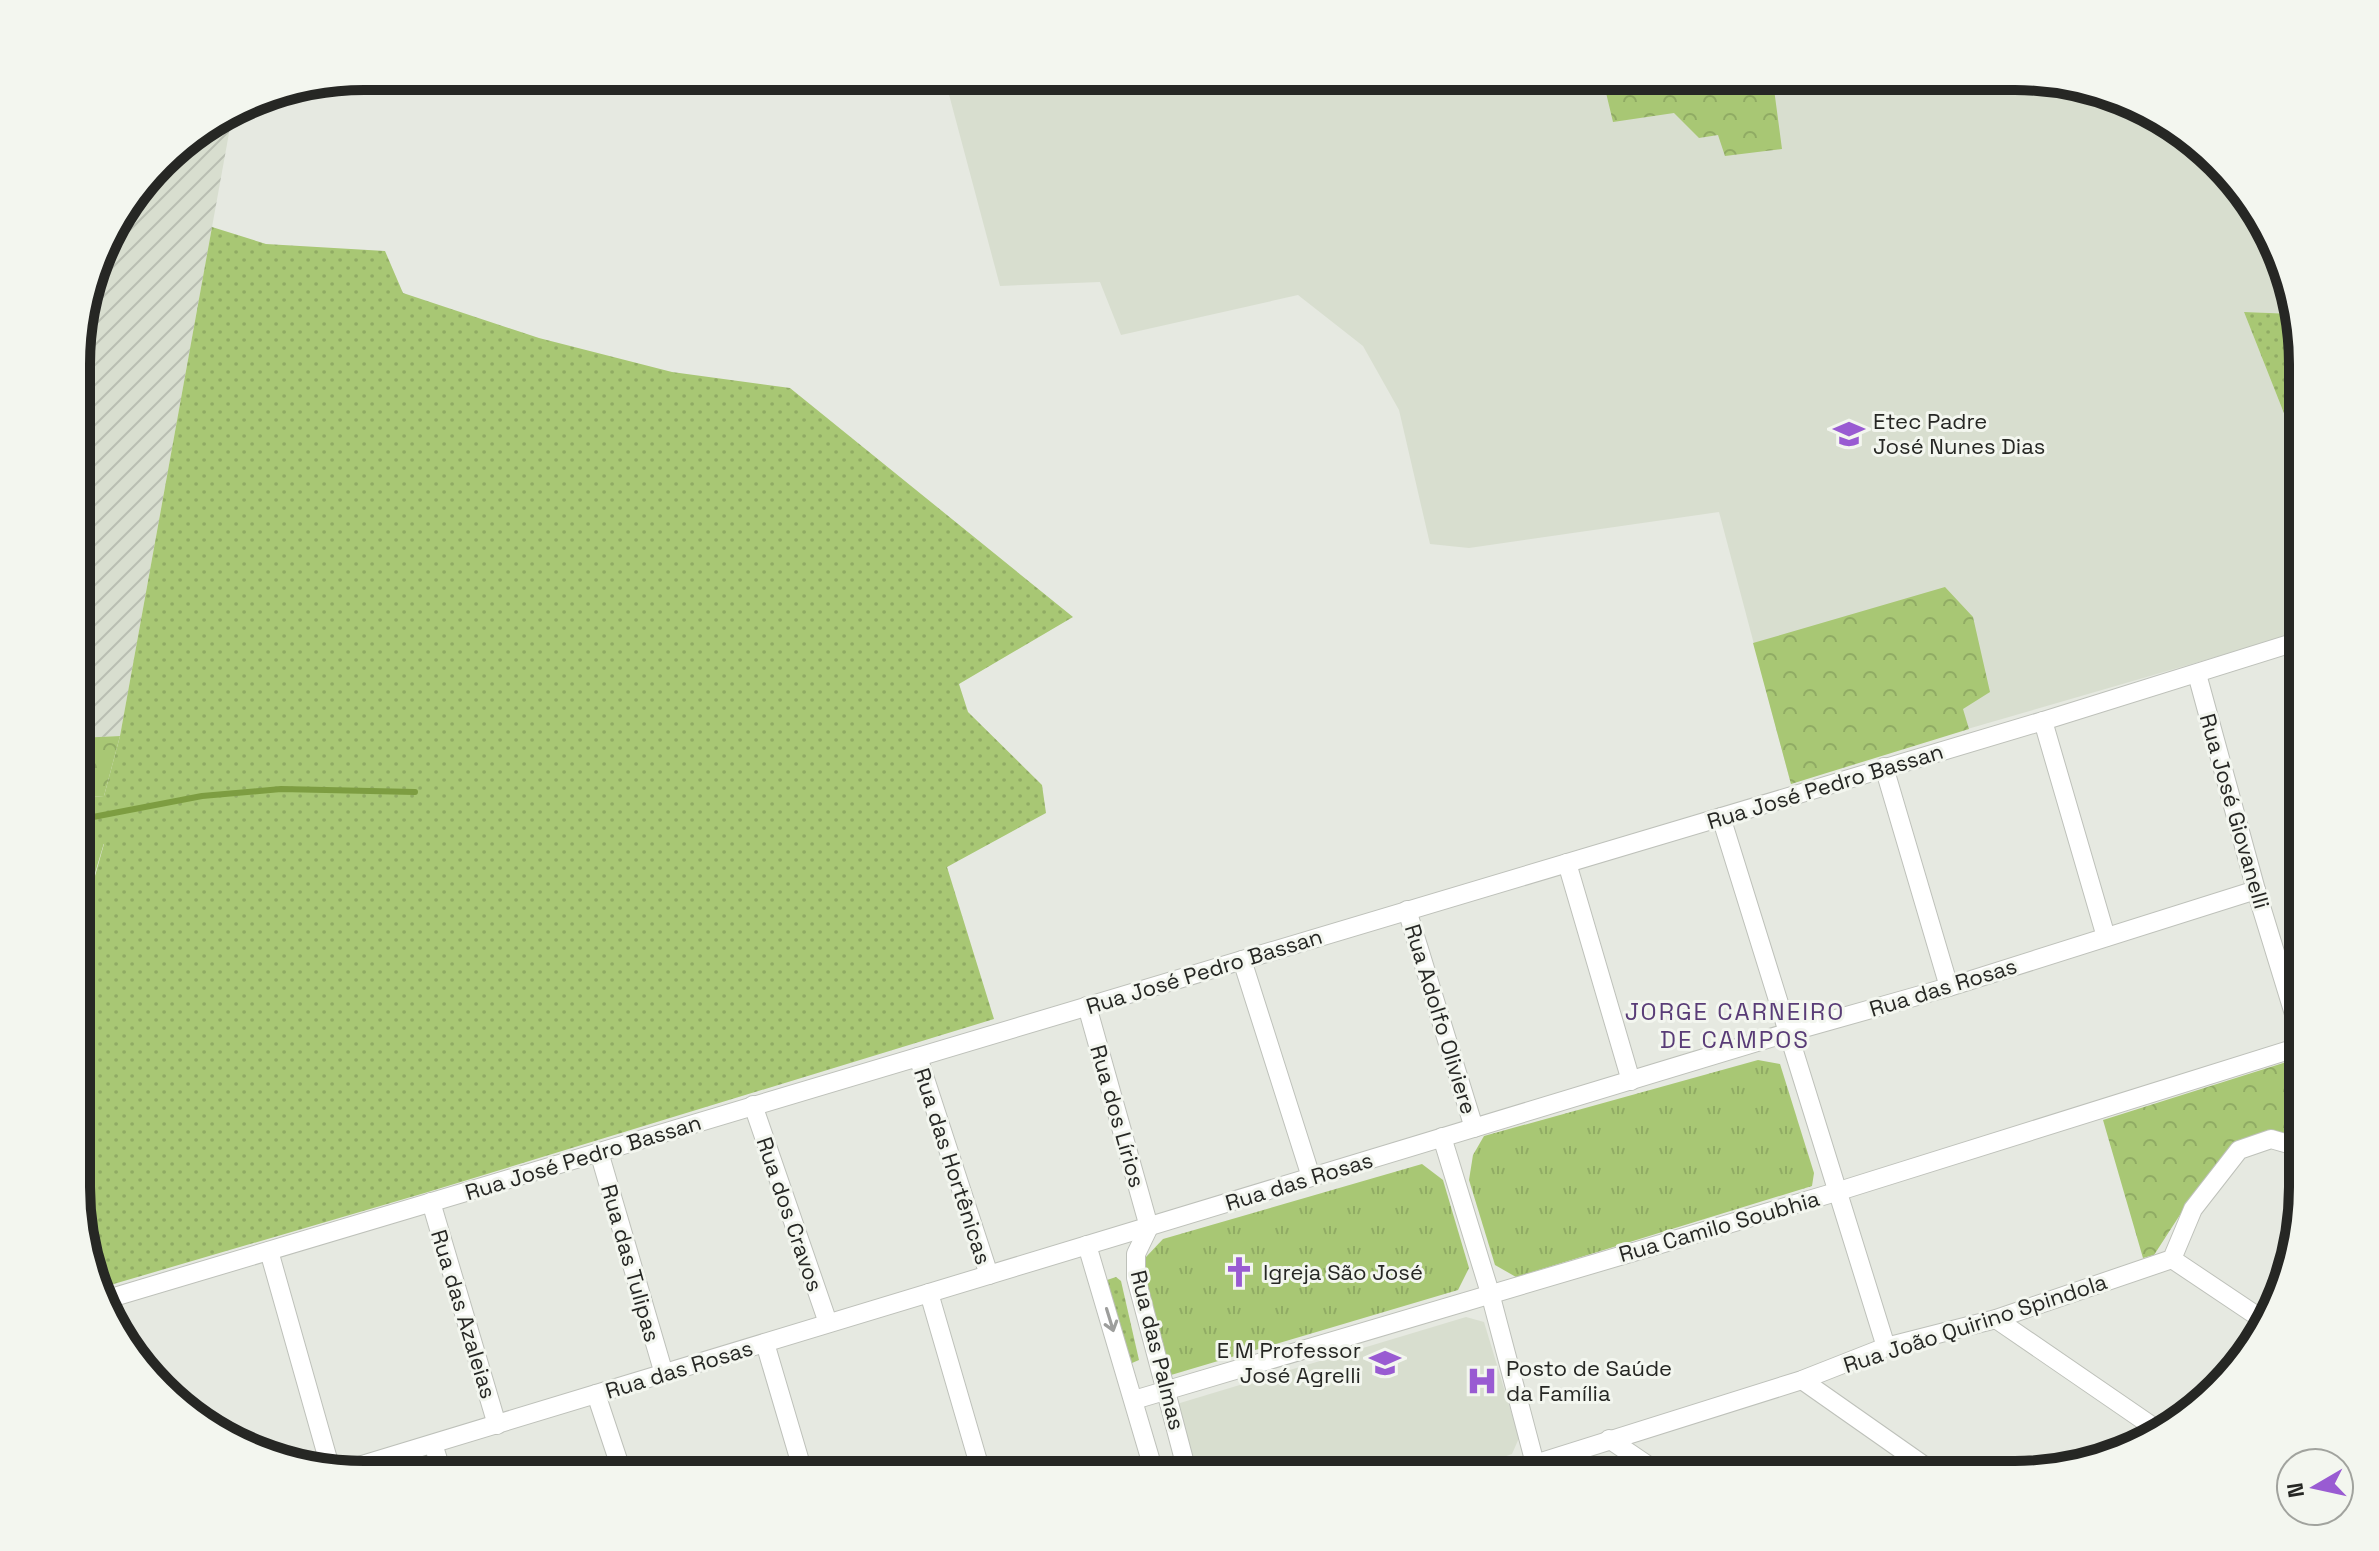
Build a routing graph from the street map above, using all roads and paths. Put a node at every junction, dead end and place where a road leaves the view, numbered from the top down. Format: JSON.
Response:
{"nodes":[{"id":1,"x":2288,"y":645,"type":"edge"},
{"id":2,"x":2197,"y":674,"type":"junction"},
{"id":3,"x":2043,"y":721,"type":"junction"},
{"id":4,"x":1884,"y":767,"type":"junction"},
{"id":5,"x":1721,"y":817,"type":"junction"},
{"id":6,"x":1567,"y":863,"type":"junction"},
{"id":7,"x":2256,"y":890,"type":"junction"},
{"id":8,"x":1407,"y":910,"type":"junction"},
{"id":9,"x":2106,"y":937,"type":"junction"},
{"id":10,"x":1242,"y":960,"type":"junction"},
{"id":11,"x":1949,"y":987,"type":"junction"},
{"id":12,"x":2288,"y":994,"type":"edge"},
{"id":13,"x":1087,"y":1006,"type":"junction"},
{"id":14,"x":1790,"y":1032,"type":"junction"},
{"id":15,"x":2288,"y":1050,"type":"edge"},
{"id":16,"x":918,"y":1057,"type":"junction"},
{"id":17,"x":1631,"y":1081,"type":"junction"},
{"id":18,"x":753,"y":1105,"type":"junction"},
{"id":19,"x":1474,"y":1128,"type":"junction"},
{"id":20,"x":1442,"y":1137,"type":"junction"},
{"id":21,"x":2288,"y":1144,"type":"edge"},
{"id":22,"x":599,"y":1152,"type":"junction"},
{"id":23,"x":1311,"y":1177,"type":"junction"},
{"id":24,"x":1836,"y":1192,"type":"junction"},
{"id":25,"x":431,"y":1202,"type":"junction"},
{"id":26,"x":1149,"y":1227,"type":"junction"},
{"id":27,"x":1087,"y":1245,"type":"junction"},
{"id":28,"x":269,"y":1251,"type":"junction"},
{"id":29,"x":2172,"y":1259,"type":"junction"},
{"id":30,"x":989,"y":1275,"type":"junction"},
{"id":31,"x":929,"y":1293,"type":"junction"},
{"id":32,"x":1490,"y":1293,"type":"junction"},
{"id":33,"x":114,"y":1297,"type":"edge"},
{"id":34,"x":2257,"y":1316,"type":"edge"},
{"id":35,"x":1996,"y":1319,"type":"junction"},
{"id":36,"x":828,"y":1323,"type":"junction"},
{"id":37,"x":765,"y":1343,"type":"junction"},
{"id":38,"x":1886,"y":1347,"type":"junction"},
{"id":39,"x":664,"y":1374,"type":"junction"},
{"id":40,"x":1802,"y":1380,"type":"junction"},
{"id":41,"x":1167,"y":1390,"type":"junction"},
{"id":42,"x":596,"y":1394,"type":"junction"},
{"id":43,"x":1134,"y":1400,"type":"junction"},
{"id":44,"x":497,"y":1425,"type":"junction"},
{"id":45,"x":2150,"y":1425,"type":"edge"},
{"id":46,"x":1609,"y":1439,"type":"junction"},
{"id":47,"x":433,"y":1444,"type":"junction"},
{"id":48,"x":328,"y":1459,"type":"edge"},
{"id":49,"x":1534,"y":1460,"type":"edge"},
{"id":50,"x":1557,"y":1460,"type":"edge"},
{"id":51,"x":1640,"y":1460,"type":"edge"},
{"id":52,"x":1916,"y":1460,"type":"edge"},
{"id":53,"x":376,"y":1461,"type":"edge"},
{"id":54,"x":438,"y":1461,"type":"edge"},
{"id":55,"x":618,"y":1461,"type":"edge"},
{"id":56,"x":800,"y":1461,"type":"edge"},
{"id":57,"x":978,"y":1461,"type":"edge"},
{"id":58,"x":1151,"y":1461,"type":"edge"},
{"id":59,"x":1184,"y":1461,"type":"edge"}],
"edges":[{"from":1,"to":2,"type":"street","name":"Rua José Pedro Bassan"},
{"from":2,"to":3,"type":"street","name":"Rua José Pedro Bassan"},
{"from":2,"to":7,"type":"street","name":"Rua José Giovanelli"},
{"from":3,"to":4,"type":"street","name":"Rua José Pedro Bassan"},
{"from":3,"to":9,"type":"street"},
{"from":4,"to":5,"type":"street","name":"Rua José Pedro Bassan"},
{"from":4,"to":11,"type":"street"},
{"from":5,"to":6,"type":"street","name":"Rua José Pedro Bassan"},
{"from":5,"to":14,"type":"street"},
{"from":6,"to":8,"type":"street","name":"Rua José Pedro Bassan"},
{"from":6,"to":17,"type":"street"},
{"from":7,"to":9,"type":"street","name":"Rua das Rosas"},
{"from":7,"to":12,"type":"street","name":"Rua José Giovanelli"},
{"from":8,"to":10,"type":"street","name":"Rua José Pedro Bassan"},
{"from":8,"to":19,"type":"street","name":"Rua Adolfo Oliviere"},
{"from":9,"to":11,"type":"street","name":"Rua das Rosas"},
{"from":10,"to":13,"type":"street","name":"Rua José Pedro Bassan"},
{"from":10,"to":23,"type":"street"},
{"from":11,"to":14,"type":"street","name":"Rua das Rosas"},
{"from":13,"to":16,"type":"street","name":"Rua José Pedro Bassan"},
{"from":13,"to":26,"type":"street","name":"Rua dos Lírios"},
{"from":14,"to":17,"type":"street","name":"Rua das Rosas"},
{"from":14,"to":24,"type":"street"},
{"from":15,"to":24,"type":"street","name":"Rua Camilo Soubhia"},
{"from":16,"to":18,"type":"street","name":"Rua José Pedro Bassan"},
{"from":16,"to":30,"type":"street","name":"Rua das Hortênicas"},
{"from":17,"to":19,"type":"street","name":"Rua das Rosas"},
{"from":18,"to":22,"type":"street","name":"Rua José Pedro Bassan"},
{"from":18,"to":36,"type":"street","name":"Rua dos Cravos"},
{"from":19,"to":20,"type":"street","name":"Rua das Rosas"},
{"from":20,"to":23,"type":"street","name":"Rua das Rosas"},
{"from":20,"to":32,"type":"street"},
{"from":21,"to":29,"type":"street"},
{"from":22,"to":25,"type":"street","name":"Rua José Pedro Bassan"},
{"from":22,"to":39,"type":"street","name":"Rua das Tulipas"},
{"from":23,"to":26,"type":"street","name":"Rua das Rosas"},
{"from":24,"to":32,"type":"street","name":"Rua Camilo Soubhia"},
{"from":24,"to":38,"type":"street"},
{"from":25,"to":28,"type":"street","name":"Rua José Pedro Bassan"},
{"from":25,"to":44,"type":"street","name":"Rua das Azaleias"},
{"from":26,"to":27,"type":"street","name":"Rua das Rosas"},
{"from":26,"to":41,"type":"street","name":"Rua das Palmas"},
{"from":27,"to":30,"type":"street","name":"Rua das Rosas"},
{"from":27,"to":43,"type":"street","name":"Rua das Palmas","one_way":true},
{"from":28,"to":33,"type":"street","name":"Rua José Pedro Bassan"},
{"from":28,"to":48,"type":"street"},
{"from":29,"to":34,"type":"street"},
{"from":29,"to":35,"type":"street","name":"Rua João Quirino Spindola"},
{"from":30,"to":31,"type":"street","name":"Rua das Rosas"},
{"from":31,"to":36,"type":"street","name":"Rua das Rosas"},
{"from":31,"to":57,"type":"street"},
{"from":32,"to":41,"type":"street","name":"Rua Camilo Soubhia"},
{"from":32,"to":49,"type":"street"},
{"from":35,"to":38,"type":"street","name":"Rua João Quirino Spindola"},
{"from":35,"to":45,"type":"street"},
{"from":36,"to":37,"type":"street","name":"Rua das Rosas"},
{"from":37,"to":39,"type":"street","name":"Rua das Rosas"},
{"from":37,"to":56,"type":"street"},
{"from":38,"to":40,"type":"street","name":"Rua João Quirino Spindola"},
{"from":39,"to":42,"type":"street","name":"Rua das Rosas"},
{"from":40,"to":46,"type":"street","name":"Rua João Quirino Spindola"},
{"from":40,"to":52,"type":"street"},
{"from":41,"to":43,"type":"street","name":"Rua Camilo Soubhia"},
{"from":41,"to":59,"type":"street","name":"Rua das Palmas"},
{"from":42,"to":44,"type":"street","name":"Rua das Rosas"},
{"from":42,"to":55,"type":"street"},
{"from":43,"to":58,"type":"street","name":"Rua das Palmas"},
{"from":44,"to":47,"type":"street","name":"Rua das Rosas"},
{"from":46,"to":50,"type":"street","name":"Rua João Quirino Spindola"},
{"from":46,"to":51,"type":"street"},
{"from":47,"to":53,"type":"street","name":"Rua das Rosas"},
{"from":47,"to":54,"type":"street"}]}
